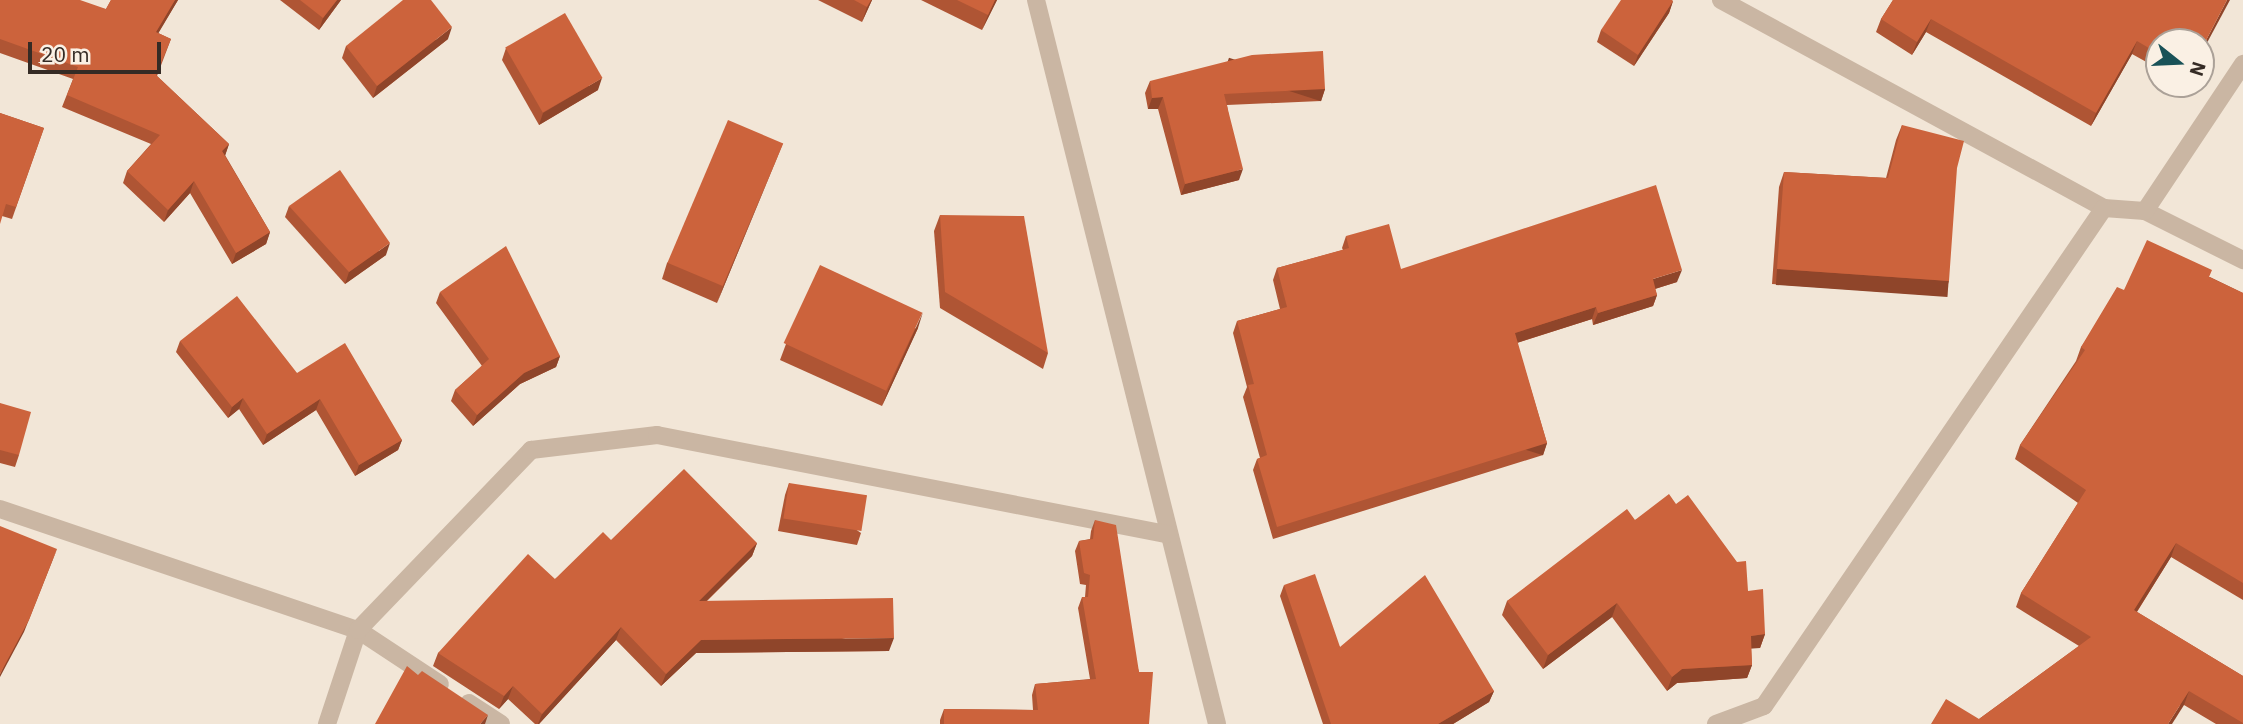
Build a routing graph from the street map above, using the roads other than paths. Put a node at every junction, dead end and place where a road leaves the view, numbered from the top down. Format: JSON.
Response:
{"nodes":[{"id":1,"x":1036,"y":0,"type":"edge"},
{"id":2,"x":1721,"y":0,"type":"edge"},
{"id":3,"x":2243,"y":64,"type":"edge"},
{"id":4,"x":2104,"y":208,"type":"junction"},
{"id":5,"x":2145,"y":211,"type":"junction"},
{"id":6,"x":2243,"y":260,"type":"edge"},
{"id":7,"x":0,"y":509,"type":"edge"},
{"id":8,"x":1166,"y":534,"type":"junction"},
{"id":9,"x":358,"y":630,"type":"junction"},
{"id":10,"x":327,"y":724,"type":"edge"},
{"id":11,"x":501,"y":724,"type":"edge"},
{"id":12,"x":1217,"y":724,"type":"edge"},
{"id":13,"x":1716,"y":724,"type":"edge"}],
"edges":[{"from":1,"to":8,"type":"street"},
{"from":2,"to":4,"type":"street"},
{"from":3,"to":5,"type":"street"},
{"from":4,"to":5,"type":"street"},
{"from":4,"to":13,"type":"street"},
{"from":5,"to":6,"type":"street"},
{"from":7,"to":9,"type":"street"},
{"from":8,"to":9,"type":"street"},
{"from":8,"to":12,"type":"street"},
{"from":9,"to":10,"type":"street"},
{"from":9,"to":11,"type":"street"}]}
